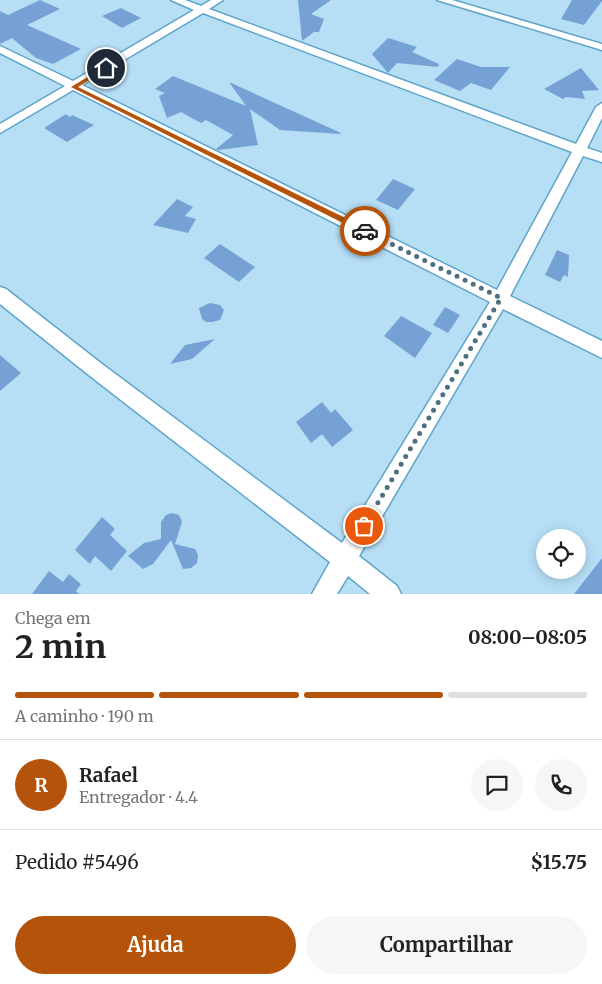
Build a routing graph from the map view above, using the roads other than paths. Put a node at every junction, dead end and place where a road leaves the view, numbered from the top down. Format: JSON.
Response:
{"nodes":[{"id":1,"x":176,"y":0,"type":"edge"},
{"id":2,"x":218,"y":0,"type":"edge"},
{"id":3,"x":442,"y":0,"type":"edge"},
{"id":4,"x":203,"y":10,"type":"junction"},
{"id":5,"x":602,"y":47,"type":"edge"},
{"id":6,"x":0,"y":49,"type":"edge"},
{"id":7,"x":74,"y":87,"type":"junction"},
{"id":8,"x":602,"y":107,"type":"edge"},
{"id":9,"x":0,"y":130,"type":"edge"},
{"id":10,"x":578,"y":150,"type":"junction"},
{"id":11,"x":602,"y":158,"type":"edge"},
{"id":12,"x":0,"y":294,"type":"edge"},
{"id":13,"x":501,"y":298,"type":"junction"},
{"id":14,"x":602,"y":350,"type":"edge"},
{"id":15,"x":344,"y":558,"type":"junction"},
{"id":16,"x":324,"y":594,"type":"edge"},
{"id":17,"x":390,"y":594,"type":"edge"}],
"edges":[{"from":1,"to":4,"type":"street"},
{"from":2,"to":4,"type":"street"},
{"from":3,"to":5,"type":"street"},
{"from":4,"to":7,"type":"street"},
{"from":4,"to":10,"type":"street"},
{"from":6,"to":7,"type":"street"},
{"from":7,"to":9,"type":"street"},
{"from":7,"to":13,"type":"street"},
{"from":8,"to":10,"type":"street"},
{"from":10,"to":11,"type":"street"},
{"from":10,"to":13,"type":"street"},
{"from":12,"to":15,"type":"street"},
{"from":13,"to":14,"type":"street"},
{"from":13,"to":15,"type":"street"},
{"from":15,"to":16,"type":"street"},
{"from":15,"to":17,"type":"street"}]}
